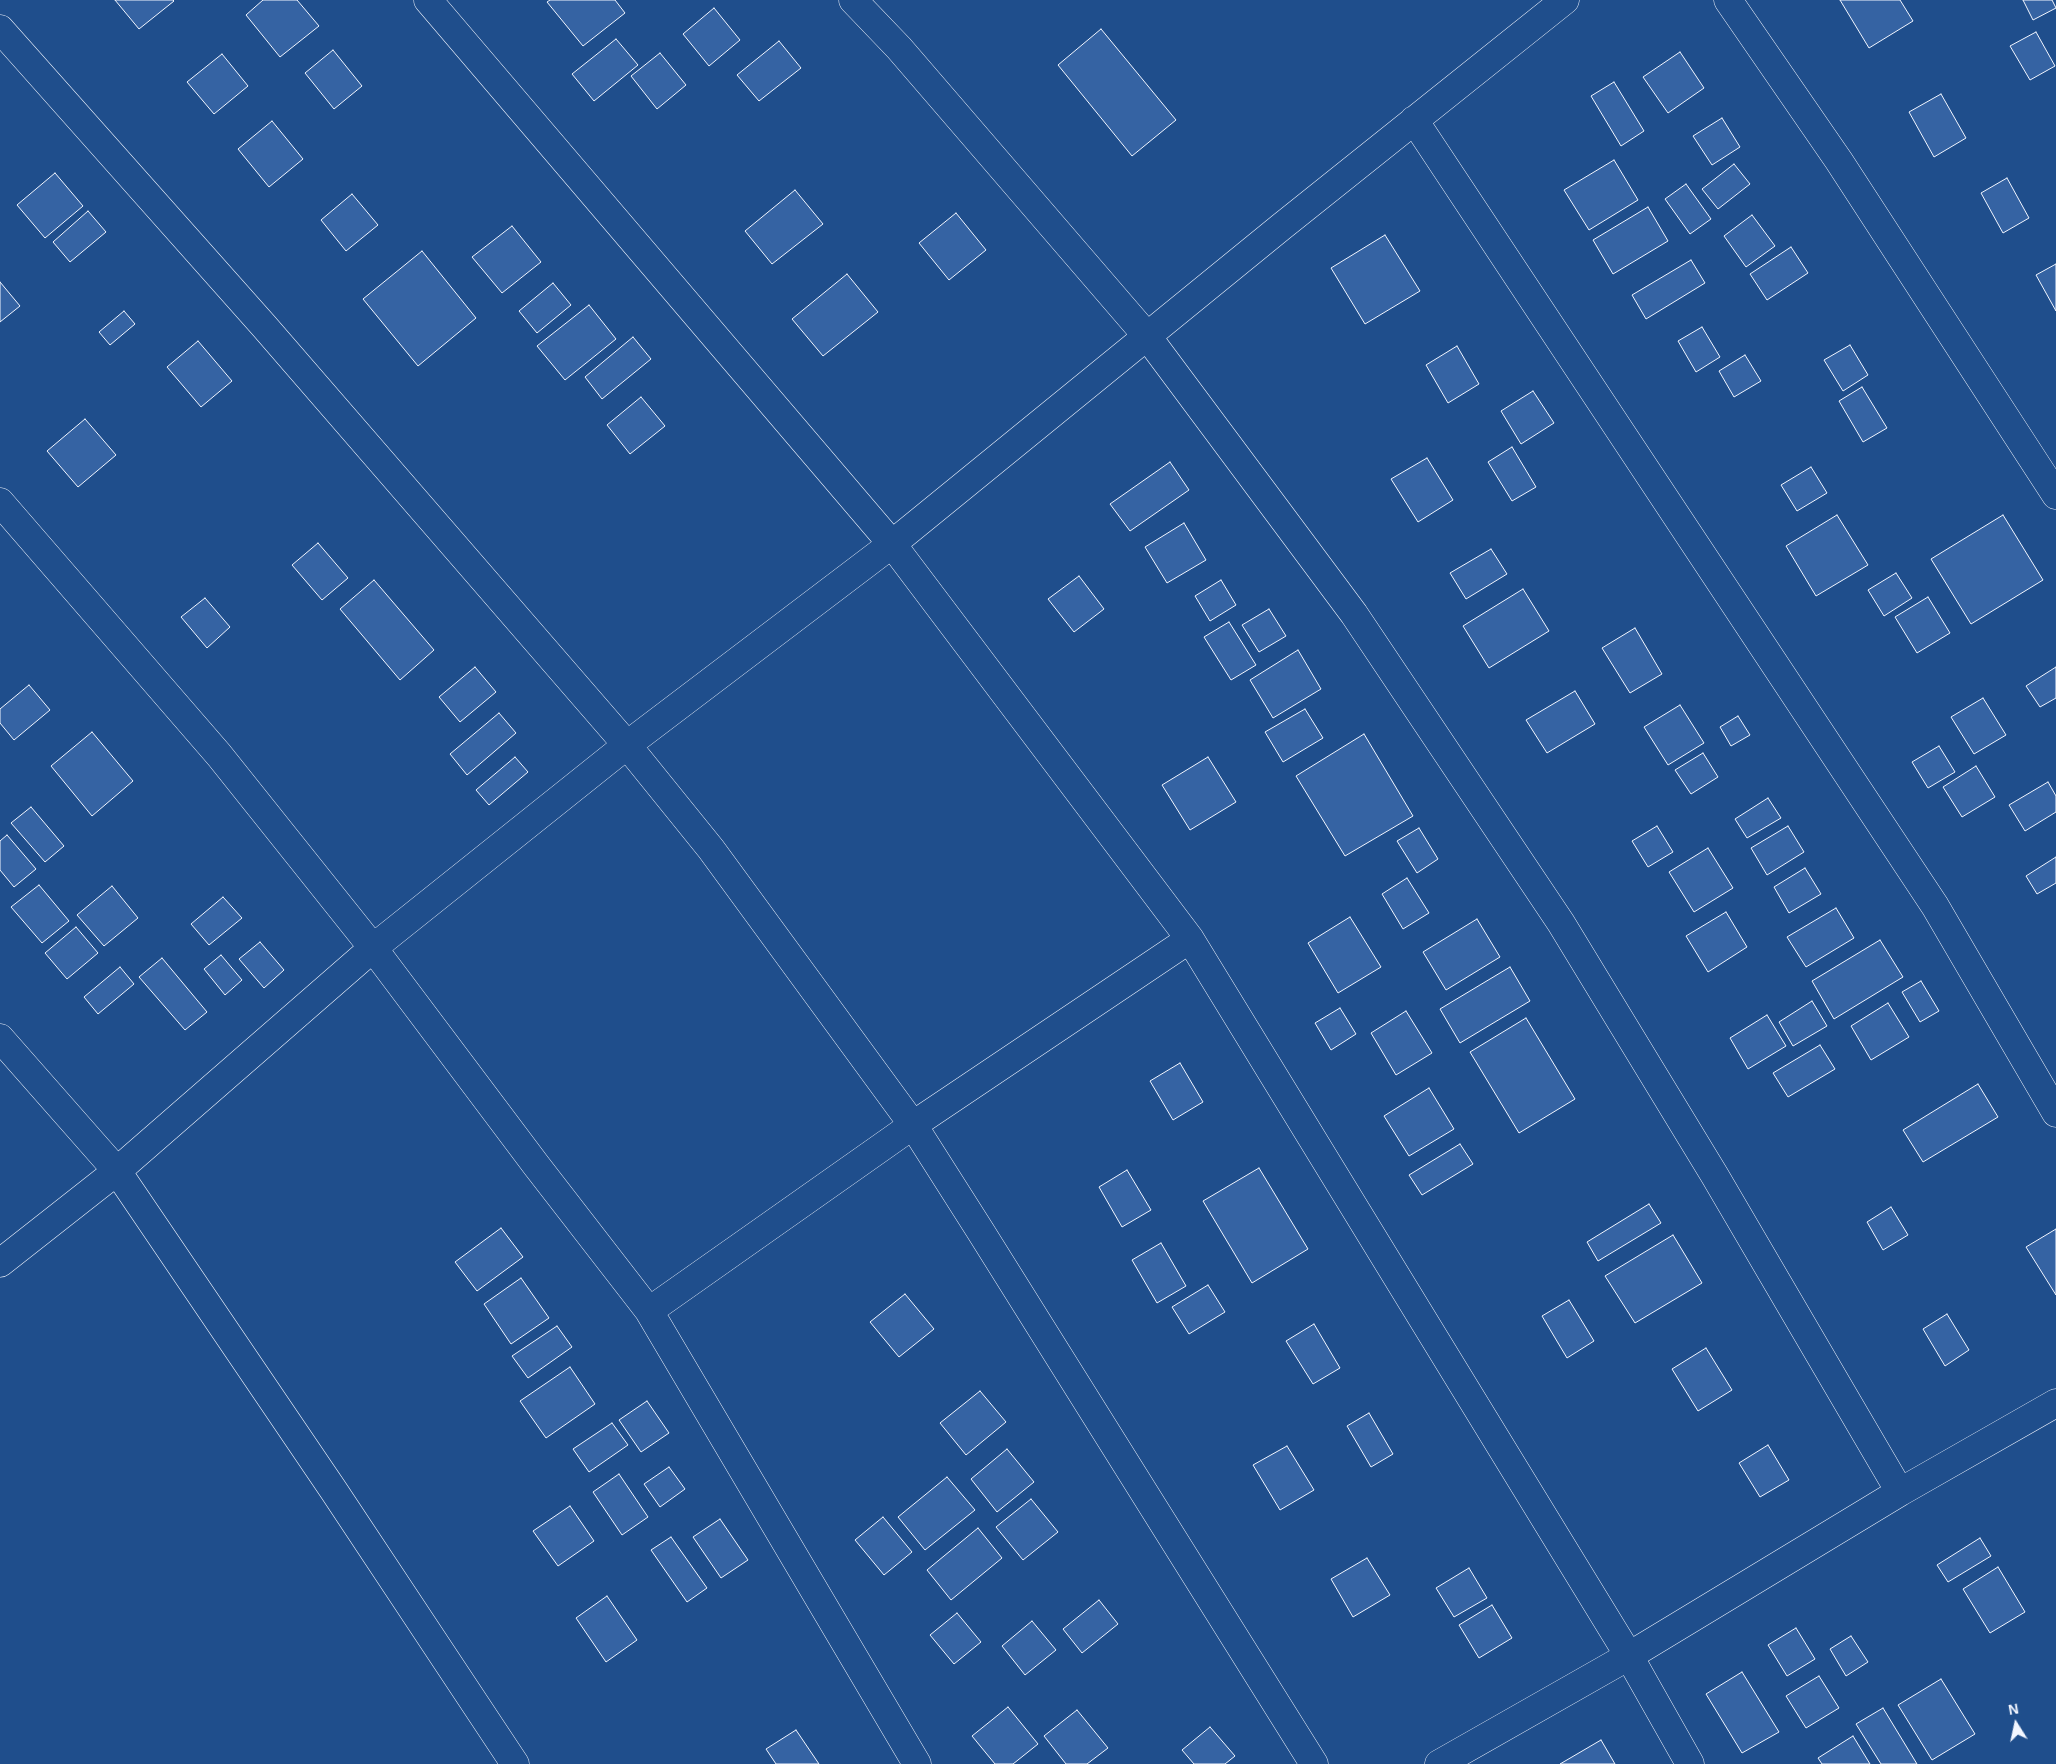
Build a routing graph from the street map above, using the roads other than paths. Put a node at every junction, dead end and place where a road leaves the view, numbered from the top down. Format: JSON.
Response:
{"nodes":[{"id":1,"x":428,"y":0,"type":"edge"},
{"id":2,"x":853,"y":0,"type":"edge"},
{"id":3,"x":1565,"y":0,"type":"edge"},
{"id":4,"x":1728,"y":0,"type":"edge"},
{"id":5,"x":0,"y":29,"type":"edge"},
{"id":6,"x":1414,"y":120,"type":"junction"},
{"id":7,"x":1147,"y":336,"type":"junction"},
{"id":8,"x":2056,"y":496,"type":"edge"},
{"id":9,"x":0,"y":502,"type":"edge"},
{"id":10,"x":892,"y":544,"type":"junction"},
{"id":11,"x":627,"y":745,"type":"junction"},
{"id":12,"x":1190,"y":939,"type":"junction"},
{"id":13,"x":373,"y":948,"type":"junction"},
{"id":14,"x":0,"y":1038,"type":"edge"},
{"id":15,"x":2056,"y":1113,"type":"edge"},
{"id":16,"x":913,"y":1125,"type":"junction"},
{"id":17,"x":117,"y":1171,"type":"junction"},
{"id":18,"x":0,"y":1263,"type":"edge"},
{"id":19,"x":649,"y":1311,"type":"junction"},
{"id":20,"x":2056,"y":1403,"type":"edge"},
{"id":21,"x":1900,"y":1492,"type":"junction"},
{"id":22,"x":1629,"y":1656,"type":"junction"},
{"id":23,"x":515,"y":1764,"type":"edge"},
{"id":24,"x":917,"y":1764,"type":"edge"},
{"id":25,"x":1314,"y":1764,"type":"edge"},
{"id":26,"x":1440,"y":1764,"type":"edge"},
{"id":27,"x":1690,"y":1764,"type":"edge"}],
"edges":[{"from":1,"to":10,"type":"street"},
{"from":2,"to":7,"type":"street"},
{"from":3,"to":6,"type":"street"},
{"from":4,"to":8,"type":"street"},
{"from":5,"to":11,"type":"street"},
{"from":6,"to":7,"type":"street"},
{"from":6,"to":15,"type":"street"},
{"from":7,"to":10,"type":"street"},
{"from":7,"to":21,"type":"street"},
{"from":9,"to":13,"type":"street"},
{"from":10,"to":11,"type":"street"},
{"from":10,"to":12,"type":"street"},
{"from":11,"to":13,"type":"street"},
{"from":11,"to":16,"type":"street"},
{"from":12,"to":16,"type":"street"},
{"from":12,"to":22,"type":"street"},
{"from":13,"to":17,"type":"street"},
{"from":13,"to":19,"type":"street"},
{"from":14,"to":17,"type":"street"},
{"from":16,"to":19,"type":"street"},
{"from":16,"to":25,"type":"street"},
{"from":17,"to":18,"type":"street"},
{"from":17,"to":23,"type":"street"},
{"from":19,"to":24,"type":"street"},
{"from":20,"to":21,"type":"street"},
{"from":21,"to":22,"type":"street"},
{"from":22,"to":26,"type":"street"},
{"from":22,"to":27,"type":"street"}]}
